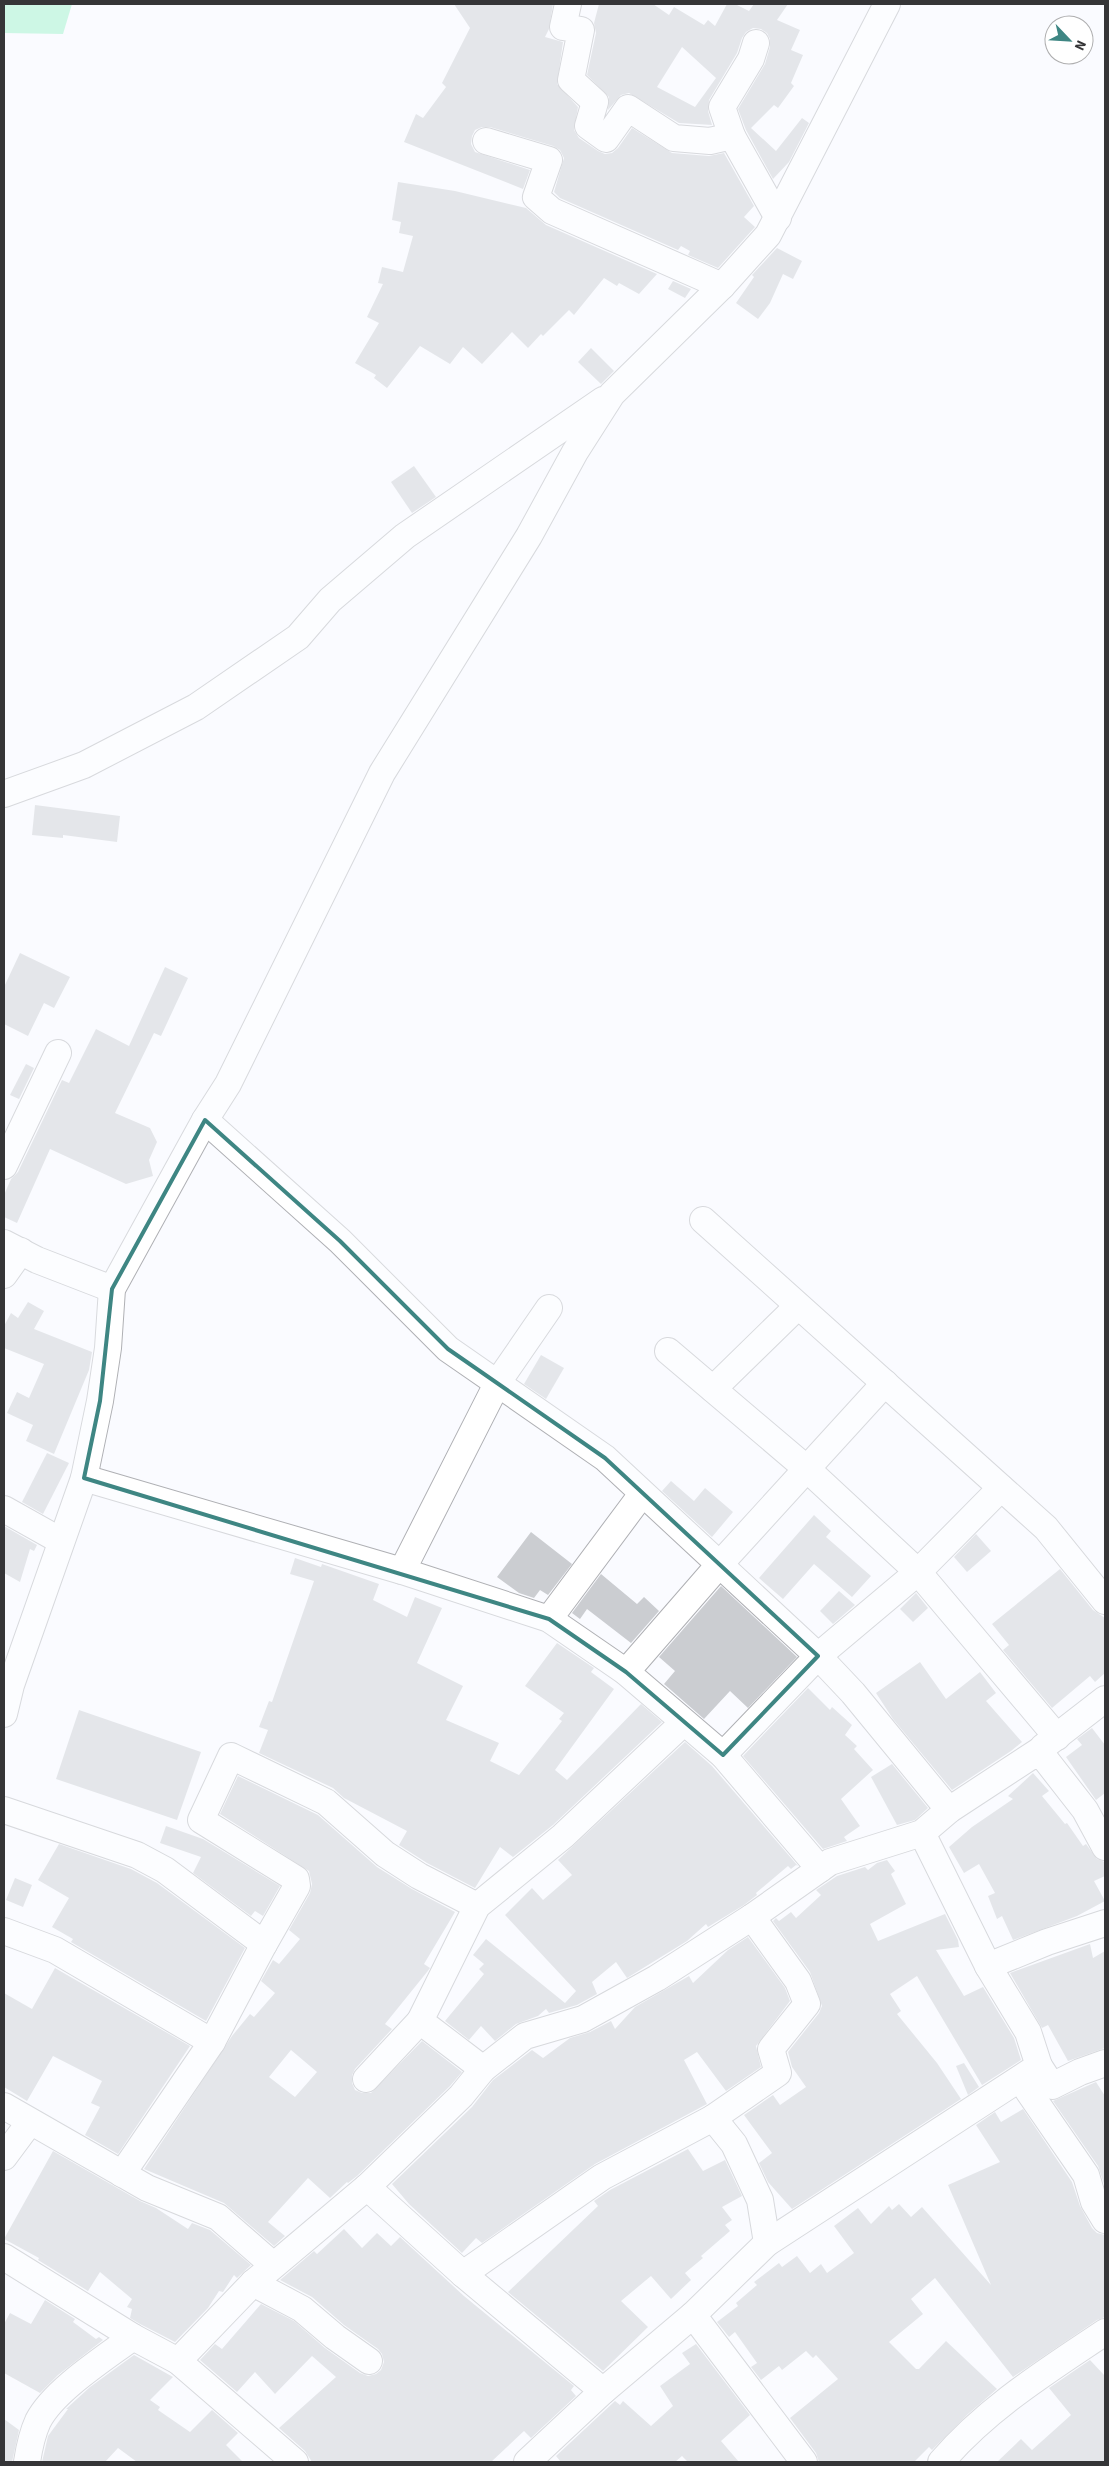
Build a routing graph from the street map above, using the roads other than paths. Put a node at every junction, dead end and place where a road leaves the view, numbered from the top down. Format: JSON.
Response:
{"nodes":[{"id":1,"x":568,"y":4,"type":"edge"},
{"id":2,"x":886,"y":4,"type":"edge"},
{"id":3,"x":756,"y":43,"type":"dead end"},
{"id":4,"x":732,"y":136,"type":"junction"},
{"id":5,"x":486,"y":141,"type":"dead end"},
{"id":6,"x":778,"y":218,"type":"junction"},
{"id":7,"x":722,"y":286,"type":"junction"},
{"id":8,"x":612,"y":394,"type":"junction"},
{"id":9,"x":4,"y":794,"type":"edge"},
{"id":10,"x":58,"y":1053,"type":"dead end"},
{"id":11,"x":205,"y":1120,"type":"junction"},
{"id":12,"x":4,"y":1166,"type":"edge"},
{"id":13,"x":703,"y":1220,"type":"dead end"},
{"id":14,"x":12,"y":1247,"type":"edge"},
{"id":15,"x":4,"y":1275,"type":"edge"},
{"id":16,"x":112,"y":1289,"type":"junction"},
{"id":17,"x":798,"y":1306,"type":"junction"},
{"id":18,"x":549,"y":1308,"type":"dead end"},
{"id":19,"x":668,"y":1351,"type":"dead end"},
{"id":20,"x":498,"y":1382,"type":"junction"},
{"id":21,"x":885,"y":1383,"type":"junction"},
{"id":22,"x":713,"y":1389,"type":"junction"},
{"id":23,"x":806,"y":1469,"type":"junction"},
{"id":24,"x":84,"y":1478,"type":"junction"},
{"id":25,"x":1001,"y":1488,"type":"junction"},
{"id":26,"x":642,"y":1494,"type":"junction"},
{"id":27,"x":4,"y":1509,"type":"edge"},
{"id":28,"x":61,"y":1541,"type":"junction"},
{"id":29,"x":719,"y":1565,"type":"junction"},
{"id":30,"x":402,"y":1572,"type":"junction"},
{"id":31,"x":918,"y":1572,"type":"junction"},
{"id":32,"x":1105,"y":1601,"type":"edge"},
{"id":33,"x":548,"y":1619,"type":"junction"},
{"id":34,"x":818,"y":1656,"type":"junction"},
{"id":35,"x":626,"y":1672,"type":"junction"},
{"id":36,"x":7,"y":1683,"type":"edge"},
{"id":37,"x":1105,"y":1699,"type":"edge"},
{"id":38,"x":4,"y":1714,"type":"edge"},
{"id":39,"x":683,"y":1723,"type":"junction"},
{"id":40,"x":1048,"y":1744,"type":"junction"},
{"id":41,"x":724,"y":1756,"type":"junction"},
{"id":42,"x":4,"y":1810,"type":"edge"},
{"id":43,"x":949,"y":1810,"type":"junction"},
{"id":44,"x":922,"y":1833,"type":"junction"},
{"id":45,"x":1105,"y":1847,"type":"edge"},
{"id":46,"x":820,"y":1868,"type":"junction"},
{"id":47,"x":477,"y":1906,"type":"junction"},
{"id":48,"x":752,"y":1917,"type":"junction"},
{"id":49,"x":1105,"y":1923,"type":"edge"},
{"id":50,"x":4,"y":1931,"type":"edge"},
{"id":51,"x":264,"y":1944,"type":"junction"},
{"id":52,"x":988,"y":1966,"type":"junction"},
{"id":53,"x":420,"y":2021,"type":"junction"},
{"id":54,"x":212,"y":2042,"type":"junction"},
{"id":55,"x":1105,"y":2063,"type":"edge"},
{"id":56,"x":483,"y":2069,"type":"junction"},
{"id":57,"x":1029,"y":2072,"type":"junction"},
{"id":58,"x":366,"y":2079,"type":"dead end"},
{"id":59,"x":4,"y":2106,"type":"edge"},
{"id":60,"x":713,"y":2118,"type":"junction"},
{"id":61,"x":30,"y":2122,"type":"junction"},
{"id":62,"x":4,"y":2157,"type":"edge"},
{"id":63,"x":122,"y":2174,"type":"junction"},
{"id":64,"x":367,"y":2187,"type":"junction"},
{"id":65,"x":1105,"y":2220,"type":"edge"},
{"id":66,"x":767,"y":2243,"type":"junction"},
{"id":67,"x":4,"y":2256,"type":"edge"},
{"id":68,"x":273,"y":2266,"type":"junction"},
{"id":69,"x":463,"y":2274,"type":"junction"},
{"id":70,"x":253,"y":2284,"type":"junction"},
{"id":71,"x":693,"y":2315,"type":"junction"},
{"id":72,"x":1105,"y":2332,"type":"edge"},
{"id":73,"x":133,"y":2337,"type":"junction"},
{"id":74,"x":178,"y":2361,"type":"junction"},
{"id":75,"x":368,"y":2361,"type":"dead end"},
{"id":76,"x":604,"y":2391,"type":"junction"},
{"id":77,"x":27,"y":2462,"type":"edge"},
{"id":78,"x":295,"y":2462,"type":"edge"},
{"id":79,"x":527,"y":2462,"type":"edge"},
{"id":80,"x":804,"y":2462,"type":"edge"},
{"id":81,"x":941,"y":2462,"type":"edge"}],
"edges":[{"from":1,"to":4,"type":"street"},
{"from":2,"to":6,"type":"street"},
{"from":3,"to":4,"type":"street"},
{"from":4,"to":6,"type":"street"},
{"from":5,"to":7,"type":"street"},
{"from":6,"to":7,"type":"street"},
{"from":7,"to":8,"type":"street"},
{"from":8,"to":9,"type":"street"},
{"from":8,"to":11,"type":"street"},
{"from":10,"to":12,"type":"street"},
{"from":11,"to":16,"type":"street"},
{"from":11,"to":20,"type":"street"},
{"from":13,"to":17,"type":"street"},
{"from":14,"to":15,"type":"street"},
{"from":14,"to":16,"type":"street"},
{"from":16,"to":24,"type":"street"},
{"from":17,"to":21,"type":"street"},
{"from":17,"to":22,"type":"street"},
{"from":18,"to":20,"type":"street"},
{"from":19,"to":22,"type":"street"},
{"from":20,"to":26,"type":"street"},
{"from":20,"to":30,"type":"street"},
{"from":21,"to":23,"type":"street"},
{"from":21,"to":25,"type":"street"},
{"from":22,"to":23,"type":"street"},
{"from":23,"to":29,"type":"street"},
{"from":23,"to":31,"type":"street"},
{"from":24,"to":28,"type":"street"},
{"from":24,"to":30,"type":"street"},
{"from":25,"to":31,"type":"street"},
{"from":25,"to":32,"type":"street"},
{"from":26,"to":29,"type":"street"},
{"from":26,"to":33,"type":"street"},
{"from":27,"to":28,"type":"street"},
{"from":28,"to":36,"type":"street"},
{"from":29,"to":34,"type":"street"},
{"from":29,"to":35,"type":"street"},
{"from":30,"to":33,"type":"street"},
{"from":31,"to":34,"type":"street"},
{"from":31,"to":40,"type":"street"},
{"from":33,"to":35,"type":"street"},
{"from":34,"to":41,"type":"street"},
{"from":34,"to":43,"type":"street"},
{"from":35,"to":39,"type":"street"},
{"from":36,"to":38,"type":"street"},
{"from":37,"to":40,"type":"street"},
{"from":39,"to":41,"type":"street"},
{"from":39,"to":47,"type":"street"},
{"from":40,"to":43,"type":"street"},
{"from":40,"to":45,"type":"street"},
{"from":41,"to":46,"type":"street"},
{"from":42,"to":51,"type":"street"},
{"from":43,"to":44,"type":"street"},
{"from":44,"to":46,"type":"street"},
{"from":44,"to":52,"type":"street"},
{"from":46,"to":48,"type":"street"},
{"from":47,"to":51,"type":"street"},
{"from":47,"to":53,"type":"street"},
{"from":48,"to":56,"type":"street"},
{"from":48,"to":60,"type":"street"},
{"from":49,"to":52,"type":"street"},
{"from":50,"to":54,"type":"street"},
{"from":51,"to":54,"type":"street"},
{"from":52,"to":57,"type":"street"},
{"from":53,"to":56,"type":"street"},
{"from":53,"to":58,"type":"street"},
{"from":54,"to":63,"type":"street"},
{"from":55,"to":57,"type":"street"},
{"from":56,"to":64,"type":"street"},
{"from":57,"to":65,"type":"street"},
{"from":57,"to":66,"type":"street"},
{"from":59,"to":61,"type":"street"},
{"from":60,"to":66,"type":"street"},
{"from":60,"to":69,"type":"street"},
{"from":61,"to":62,"type":"street"},
{"from":61,"to":63,"type":"street"},
{"from":63,"to":68,"type":"street"},
{"from":64,"to":68,"type":"street"},
{"from":64,"to":69,"type":"street"},
{"from":66,"to":71,"type":"street"},
{"from":67,"to":73,"type":"street"},
{"from":68,"to":70,"type":"street"},
{"from":69,"to":76,"type":"street"},
{"from":70,"to":74,"type":"street"},
{"from":70,"to":75,"type":"street"},
{"from":71,"to":76,"type":"street"},
{"from":71,"to":80,"type":"street"},
{"from":72,"to":81,"type":"street"},
{"from":73,"to":74,"type":"street"},
{"from":73,"to":77,"type":"street"},
{"from":74,"to":78,"type":"street"},
{"from":76,"to":79,"type":"street"}]}
